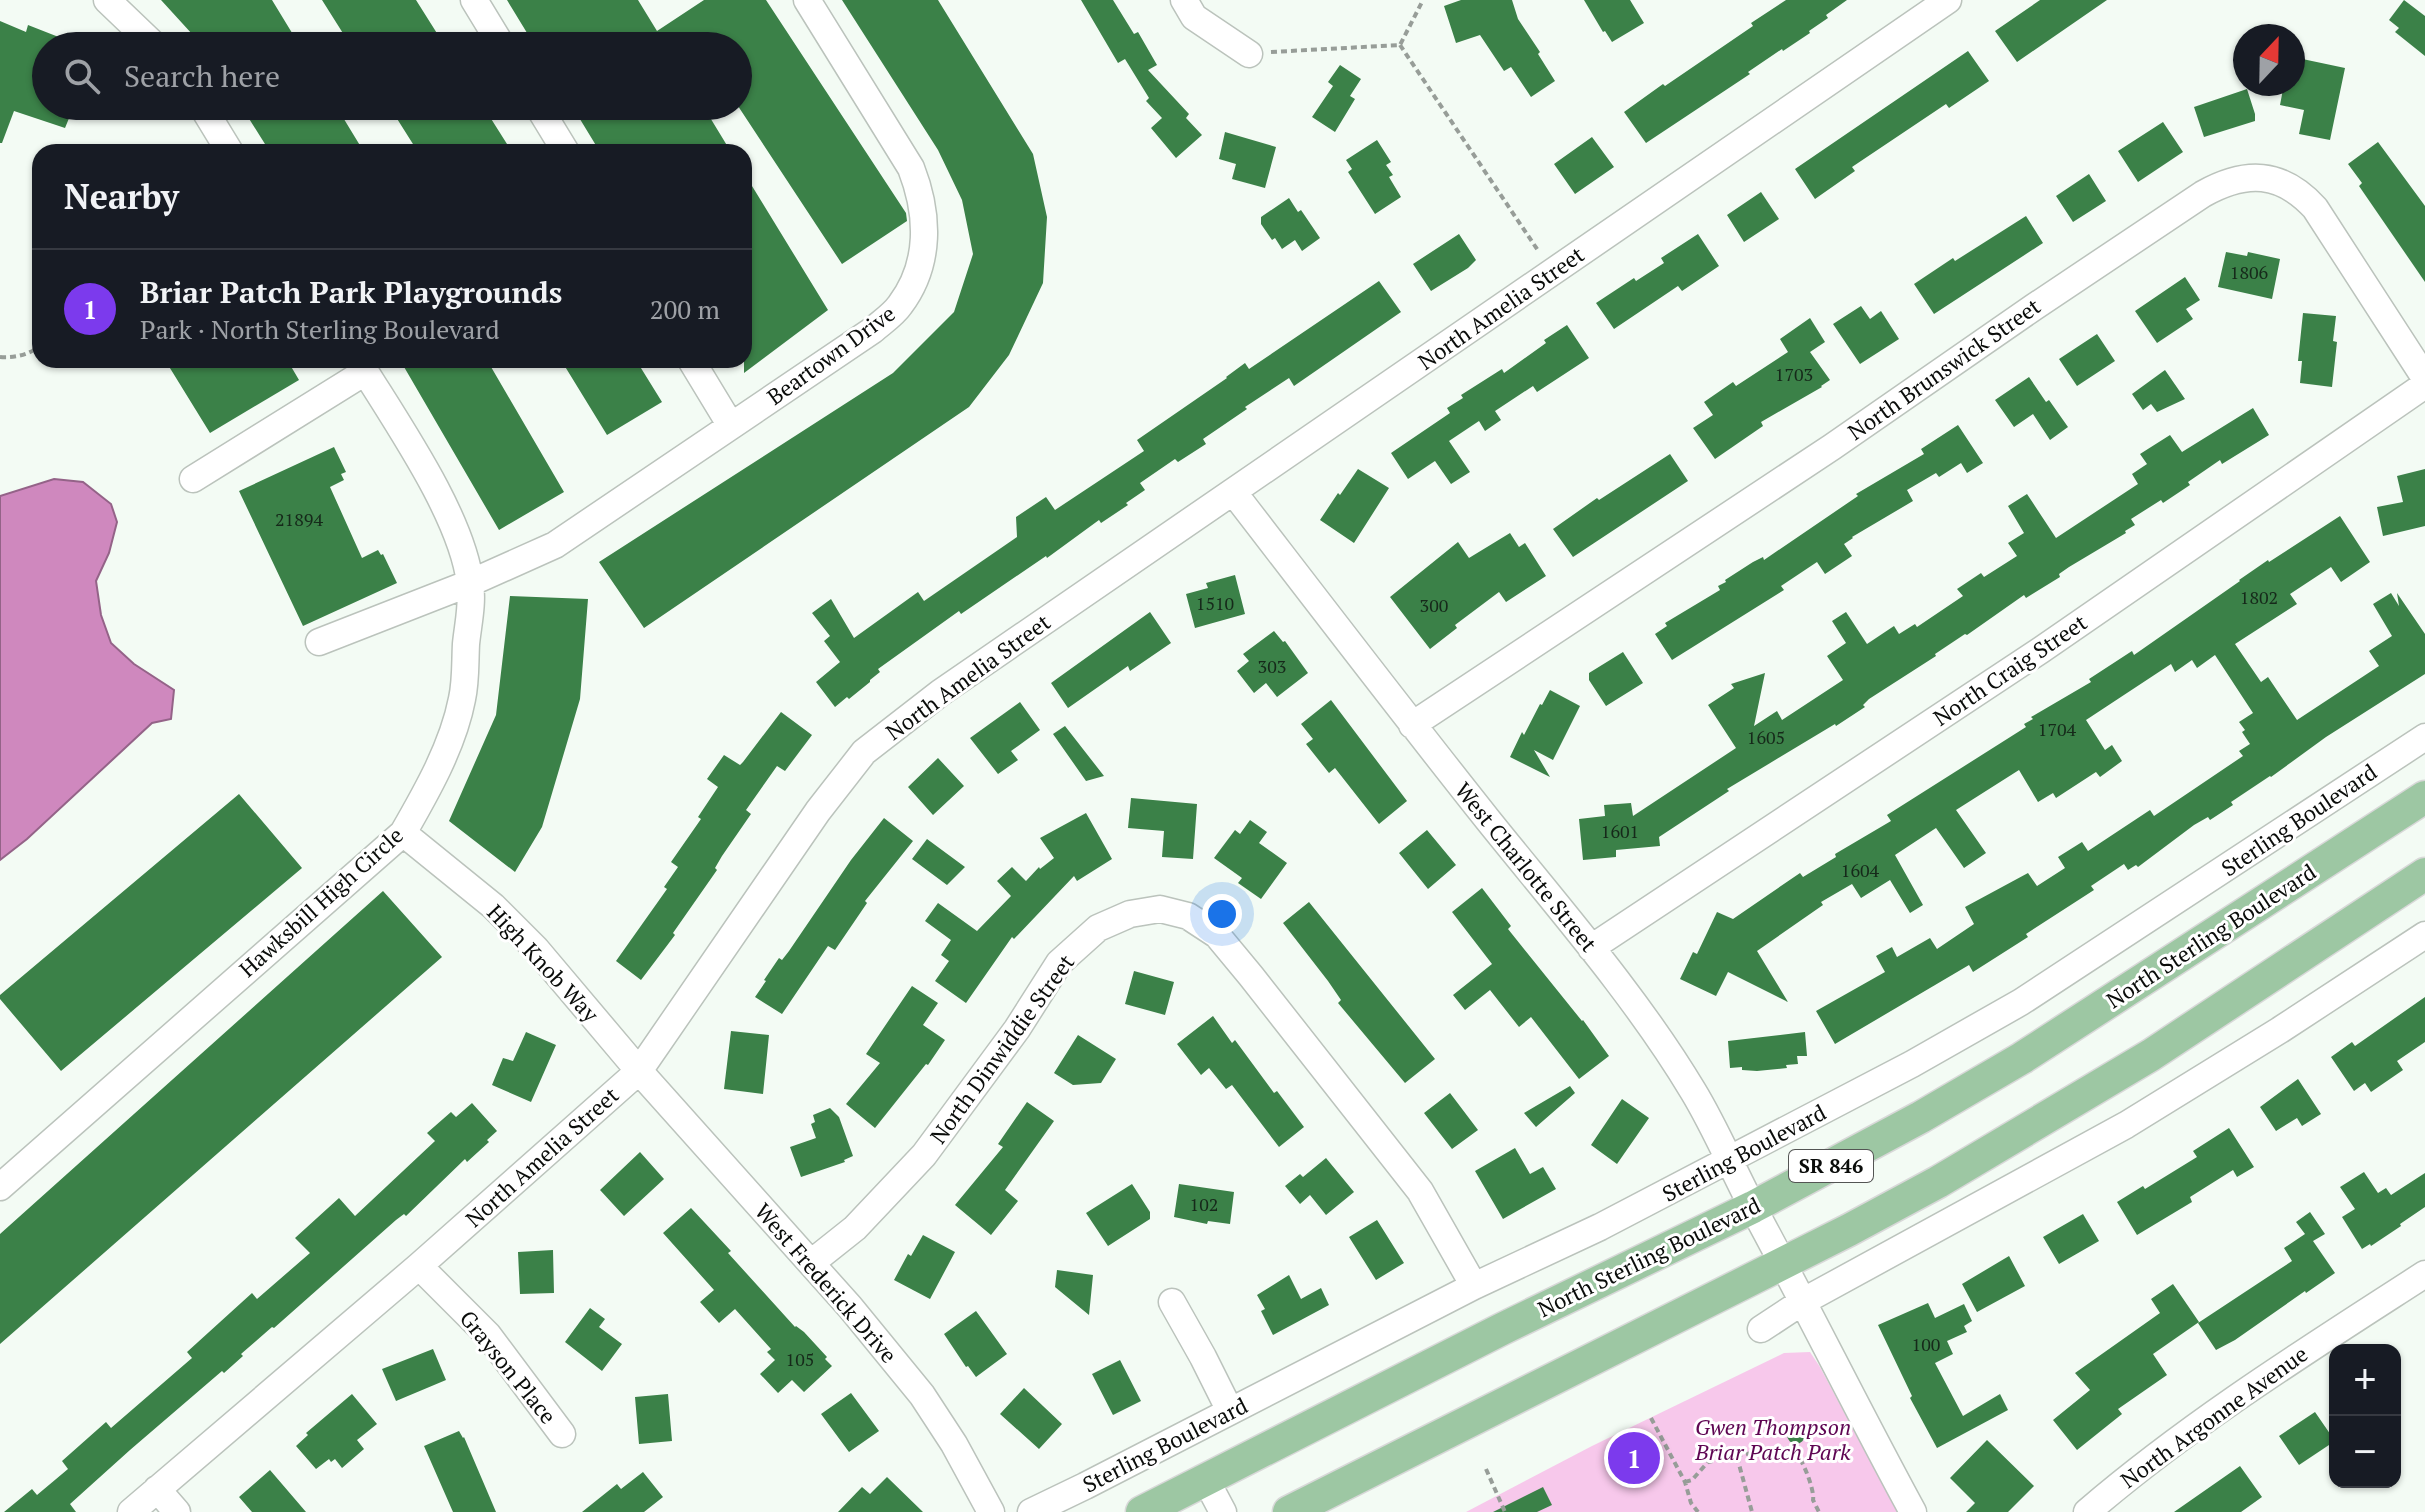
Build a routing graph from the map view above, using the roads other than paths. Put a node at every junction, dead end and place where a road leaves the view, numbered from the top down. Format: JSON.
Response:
{"nodes":[{"id":1,"x":107,"y":0,"type":"edge"},
{"id":2,"x":474,"y":0,"type":"edge"},
{"id":3,"x":807,"y":0,"type":"edge"},
{"id":4,"x":1184,"y":0,"type":"edge"},
{"id":5,"x":1948,"y":0,"type":"edge"},
{"id":6,"x":140,"y":32,"type":"edge"},
{"id":7,"x":493,"y":32,"type":"edge"},
{"id":8,"x":1249,"y":54,"type":"road end"},
{"id":9,"x":211,"y":120,"type":"edge"},
{"id":10,"x":547,"y":120,"type":"edge"},
{"id":11,"x":225,"y":144,"type":"edge"},
{"id":12,"x":561,"y":144,"type":"edge"},
{"id":13,"x":358,"y":368,"type":"edge"},
{"id":14,"x":362,"y":368,"type":"edge"},
{"id":15,"x":696,"y":368,"type":"edge"},
{"id":16,"x":2425,"y":378,"type":"edge"},
{"id":17,"x":2425,"y":385,"type":"edge"},
{"id":18,"x":731,"y":426,"type":"junction"},
{"id":19,"x":193,"y":479,"type":"dead end"},
{"id":20,"x":1234,"y":493,"type":"junction"},
{"id":21,"x":470,"y":583,"type":"junction"},
{"id":22,"x":319,"y":642,"type":"dead end"},
{"id":23,"x":1412,"y":725,"type":"junction"},
{"id":24,"x":2425,"y":737,"type":"edge"},
{"id":25,"x":2425,"y":797,"type":"edge"},
{"id":26,"x":403,"y":833,"type":"junction"},
{"id":27,"x":2425,"y":874,"type":"edge"},
{"id":28,"x":2425,"y":935,"type":"edge"},
{"id":29,"x":1591,"y":948,"type":"junction"},
{"id":30,"x":639,"y":1071,"type":"junction"},
{"id":31,"x":1729,"y":1161,"type":"junction"},
{"id":32,"x":0,"y":1187,"type":"edge"},
{"id":33,"x":1753,"y":1207,"type":"junction"},
{"id":34,"x":1784,"y":1262,"type":"junction"},
{"id":35,"x":811,"y":1263,"type":"junction"},
{"id":36,"x":419,"y":1266,"type":"junction"},
{"id":37,"x":2425,"y":1274,"type":"edge"},
{"id":38,"x":1474,"y":1286,"type":"junction"},
{"id":39,"x":1172,"y":1302,"type":"dead end"},
{"id":40,"x":1802,"y":1302,"type":"junction"},
{"id":41,"x":1761,"y":1329,"type":"dead end"},
{"id":42,"x":1230,"y":1411,"type":"junction"},
{"id":43,"x":562,"y":1434,"type":"dead end"},
{"id":44,"x":1206,"y":1480,"type":"junction"},
{"id":45,"x":157,"y":1489,"type":"junction"},
{"id":46,"x":131,"y":1512,"type":"edge"},
{"id":47,"x":177,"y":1512,"type":"edge"},
{"id":48,"x":991,"y":1512,"type":"edge"},
{"id":49,"x":1031,"y":1512,"type":"edge"},
{"id":50,"x":1142,"y":1512,"type":"edge"},
{"id":51,"x":1223,"y":1512,"type":"edge"},
{"id":52,"x":1289,"y":1512,"type":"edge"},
{"id":53,"x":1913,"y":1512,"type":"edge"},
{"id":54,"x":2087,"y":1512,"type":"edge"}],
"edges":[{"from":1,"to":6,"type":"street"},
{"from":2,"to":7,"type":"street"},
{"from":3,"to":18,"type":"street","name":"Beartown Drive"},
{"from":4,"to":8,"type":"street"},
{"from":5,"to":20,"type":"street","name":"North Amelia Street"},
{"from":9,"to":11,"type":"street"},
{"from":10,"to":12,"type":"street"},
{"from":13,"to":19,"type":"street"},
{"from":14,"to":21,"type":"street","name":"Hawksbill High Circle"},
{"from":15,"to":18,"type":"street"},
{"from":16,"to":23,"type":"street","name":"North Brunswick Street"},
{"from":17,"to":29,"type":"street","name":"North Craig Street"},
{"from":18,"to":21,"type":"street","name":"Beartown Drive"},
{"from":20,"to":23,"type":"street","name":"West Charlotte Street"},
{"from":20,"to":30,"type":"street","name":"North Amelia Street"},
{"from":21,"to":22,"type":"street","name":"Beartown Drive"},
{"from":21,"to":26,"type":"street","name":"Hawksbill High Circle"},
{"from":23,"to":29,"type":"street","name":"West Charlotte Street"},
{"from":24,"to":31,"type":"street","name":"Sterling Boulevard"},
{"from":25,"to":33,"type":"main road","name":"North Sterling Boulevard","number":"SR 846"},
{"from":26,"to":30,"type":"street","name":"High Knob Way"},
{"from":26,"to":32,"type":"street","name":"Hawksbill High Circle"},
{"from":27,"to":34,"type":"main road","number":"SR 846"},
{"from":28,"to":40,"type":"street"},
{"from":29,"to":31,"type":"street","name":"West Charlotte Street"},
{"from":30,"to":35,"type":"street","name":"West Frederick Drive"},
{"from":30,"to":36,"type":"street","name":"North Amelia Street"},
{"from":31,"to":33,"type":"street","name":"West Charlotte Street"},
{"from":31,"to":38,"type":"street","name":"Sterling Boulevard"},
{"from":33,"to":34,"type":"street","name":"West Charlotte Street"},
{"from":33,"to":44,"type":"main road","name":"North Sterling Boulevard","number":"SR 846"},
{"from":34,"to":40,"type":"street","name":"West Charlotte Street"},
{"from":34,"to":52,"type":"main road","number":"SR 846"},
{"from":35,"to":38,"type":"street","name":"North Dinwiddie Street"},
{"from":35,"to":48,"type":"street","name":"West Frederick Drive"},
{"from":36,"to":43,"type":"street","name":"Grayson Place"},
{"from":36,"to":45,"type":"street","name":"North Amelia Street"},
{"from":37,"to":54,"type":"street","name":"North Argonne Avenue"},
{"from":38,"to":42,"type":"street","name":"Sterling Boulevard"},
{"from":39,"to":42,"type":"street"},
{"from":40,"to":41,"type":"street"},
{"from":40,"to":53,"type":"street","name":"West Charlotte Street"},
{"from":42,"to":49,"type":"street","name":"Sterling Boulevard"},
{"from":44,"to":50,"type":"main road","name":"North Sterling Boulevard","number":"SR 846"},
{"from":44,"to":51,"type":"street"},
{"from":45,"to":46,"type":"street","name":"North Amelia Street"},
{"from":45,"to":47,"type":"street"}]}
